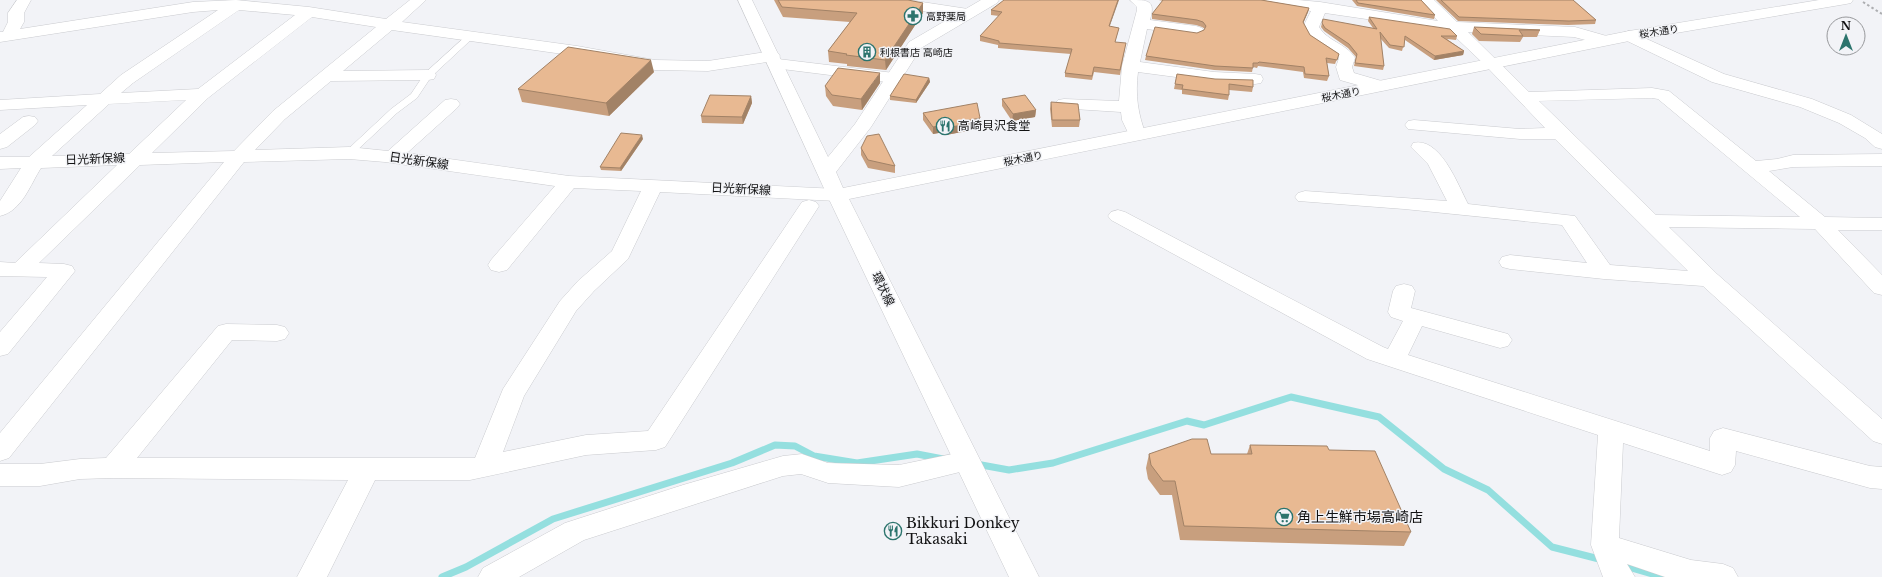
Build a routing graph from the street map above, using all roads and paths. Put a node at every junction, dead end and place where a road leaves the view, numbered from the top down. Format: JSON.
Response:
{"nodes":[{"id":1,"x":24,"y":0,"type":"edge"},
{"id":2,"x":419,"y":0,"type":"edge"},
{"id":3,"x":745,"y":0,"type":"edge"},
{"id":4,"x":992,"y":0,"type":"edge"},
{"id":5,"x":1137,"y":0,"type":"edge"},
{"id":6,"x":1265,"y":0,"type":"edge"},
{"id":7,"x":1425,"y":0,"type":"edge"},
{"id":8,"x":1846,"y":0,"type":"edge"},
{"id":9,"x":1859,"y":0,"type":"edge"},
{"id":10,"x":887,"y":1,"type":"edge"},
{"id":11,"x":908,"y":2,"type":"edge"},
{"id":12,"x":242,"y":3,"type":"edge"},
{"id":13,"x":1349,"y":6,"type":"edge"},
{"id":14,"x":1320,"y":7,"type":"junction"},
{"id":15,"x":309,"y":12,"type":"junction"},
{"id":16,"x":968,"y":14,"type":"junction"},
{"id":17,"x":1882,"y":14,"type":"edge"},
{"id":18,"x":390,"y":24,"type":"junction"},
{"id":19,"x":1141,"y":24,"type":"junction"},
{"id":20,"x":1454,"y":27,"type":"junction"},
{"id":21,"x":1196,"y":31,"type":"edge"},
{"id":22,"x":4,"y":36,"type":"edge"},
{"id":23,"x":1629,"y":36,"type":"junction"},
{"id":24,"x":470,"y":37,"type":"junction"},
{"id":25,"x":1604,"y":40,"type":"junction"},
{"id":26,"x":773,"y":60,"type":"junction"},
{"id":27,"x":1492,"y":63,"type":"junction"},
{"id":28,"x":1130,"y":66,"type":"junction"},
{"id":29,"x":428,"y":75,"type":"junction"},
{"id":30,"x":326,"y":76,"type":"junction"},
{"id":31,"x":894,"y":78,"type":"junction"},
{"id":32,"x":1255,"y":79,"type":"dead end"},
{"id":33,"x":1379,"y":86,"type":"junction"},
{"id":34,"x":202,"y":94,"type":"junction"},
{"id":35,"x":1525,"y":97,"type":"junction"},
{"id":36,"x":105,"y":100,"type":"junction"},
{"id":37,"x":450,"y":104,"type":"dead end"},
{"id":38,"x":1064,"y":104,"type":"edge"},
{"id":39,"x":0,"y":105,"type":"edge"},
{"id":40,"x":1128,"y":107,"type":"junction"},
{"id":41,"x":29,"y":121,"type":"dead end"},
{"id":42,"x":1414,"y":126,"type":"dead end"},
{"id":43,"x":1560,"y":133,"type":"junction"},
{"id":44,"x":1137,"y":135,"type":"junction"},
{"id":45,"x":1878,"y":137,"type":"edge"},
{"id":46,"x":0,"y":143,"type":"edge"},
{"id":47,"x":1420,"y":147,"type":"dead end"},
{"id":48,"x":349,"y":153,"type":"junction"},
{"id":49,"x":239,"y":156,"type":"junction"},
{"id":50,"x":392,"y":157,"type":"junction"},
{"id":51,"x":135,"y":158,"type":"junction"},
{"id":52,"x":1882,"y":160,"type":"edge"},
{"id":53,"x":35,"y":162,"type":"junction"},
{"id":54,"x":0,"y":163,"type":"edge"},
{"id":55,"x":1751,"y":167,"type":"junction"},
{"id":56,"x":827,"y":171,"type":"junction"},
{"id":57,"x":569,"y":182,"type":"junction"},
{"id":58,"x":654,"y":185,"type":"junction"},
{"id":59,"x":837,"y":194,"type":"junction"},
{"id":60,"x":1305,"y":198,"type":"dead end"},
{"id":61,"x":809,"y":206,"type":"dead end"},
{"id":62,"x":1460,"y":208,"type":"junction"},
{"id":63,"x":0,"y":210,"type":"edge"},
{"id":64,"x":1118,"y":216,"type":"dead end"},
{"id":65,"x":1651,"y":221,"type":"junction"},
{"id":66,"x":1819,"y":222,"type":"junction"},
{"id":67,"x":1882,"y":224,"type":"edge"},
{"id":68,"x":1510,"y":262,"type":"dead end"},
{"id":69,"x":499,"y":265,"type":"dead end"},
{"id":70,"x":10,"y":269,"type":"edge"},
{"id":71,"x":1604,"y":272,"type":"junction"},
{"id":72,"x":1709,"y":279,"type":"junction"},
{"id":73,"x":1882,"y":288,"type":"edge"},
{"id":74,"x":1404,"y":291,"type":"dead end"},
{"id":75,"x":1416,"y":317,"type":"junction"},
{"id":76,"x":277,"y":333,"type":"dead end"},
{"id":77,"x":1500,"y":340,"type":"dead end"},
{"id":78,"x":0,"y":348,"type":"edge"},
{"id":79,"x":1394,"y":359,"type":"junction"},
{"id":80,"x":1879,"y":429,"type":"edge"},
{"id":81,"x":1611,"y":430,"type":"junction"},
{"id":82,"x":0,"y":451,"type":"edge"},
{"id":83,"x":967,"y":461,"type":"junction"},
{"id":84,"x":485,"y":466,"type":"junction"},
{"id":85,"x":113,"y":468,"type":"junction"},
{"id":86,"x":367,"y":469,"type":"junction"},
{"id":87,"x":0,"y":475,"type":"edge"},
{"id":88,"x":1882,"y":478,"type":"edge"},
{"id":89,"x":1605,"y":545,"type":"junction"},
{"id":90,"x":312,"y":577,"type":"edge"},
{"id":91,"x":493,"y":577,"type":"edge"},
{"id":92,"x":1024,"y":577,"type":"edge"},
{"id":93,"x":1620,"y":577,"type":"edge"},
{"id":94,"x":1723,"y":577,"type":"edge"}],
"edges":[{"from":1,"to":22,"type":"street"},
{"from":2,"to":18,"type":"street"},
{"from":3,"to":26,"type":"street","name":"環状線"},
{"from":4,"to":16,"type":"street"},
{"from":5,"to":19,"type":"street"},
{"from":6,"to":14,"type":"street"},
{"from":7,"to":20,"type":"street"},
{"from":8,"to":23,"type":"street","name":"桜木通り"},
{"from":9,"to":17,"type":"path"},
{"from":10,"to":11,"type":"street"},
{"from":11,"to":16,"type":"street"},
{"from":12,"to":15,"type":"street"},
{"from":12,"to":22,"type":"street"},
{"from":12,"to":36,"type":"street"},
{"from":13,"to":14,"type":"street"},
{"from":13,"to":20,"type":"street"},
{"from":14,"to":33,"type":"street"},
{"from":15,"to":18,"type":"street"},
{"from":15,"to":34,"type":"street"},
{"from":16,"to":31,"type":"street"},
{"from":18,"to":24,"type":"street"},
{"from":18,"to":30,"type":"street"},
{"from":19,"to":21,"type":"street"},
{"from":19,"to":28,"type":"street"},
{"from":20,"to":25,"type":"street"},
{"from":20,"to":27,"type":"street"},
{"from":23,"to":25,"type":"street","name":"桜木通り"},
{"from":23,"to":45,"type":"street"},
{"from":24,"to":26,"type":"street"},
{"from":24,"to":29,"type":"lane"},
{"from":25,"to":27,"type":"street","name":"桜木通り"},
{"from":26,"to":31,"type":"street"},
{"from":26,"to":56,"type":"street","name":"環状線"},
{"from":27,"to":33,"type":"street","name":"桜木通り"},
{"from":27,"to":35,"type":"street"},
{"from":28,"to":32,"type":"street"},
{"from":28,"to":40,"type":"street"},
{"from":29,"to":30,"type":"street"},
{"from":29,"to":48,"type":"lane"},
{"from":30,"to":49,"type":"street"},
{"from":31,"to":56,"type":"street"},
{"from":33,"to":44,"type":"street","name":"桜木通り"},
{"from":34,"to":36,"type":"street"},
{"from":34,"to":51,"type":"street"},
{"from":35,"to":43,"type":"street"},
{"from":35,"to":55,"type":"street"},
{"from":36,"to":39,"type":"street"},
{"from":36,"to":53,"type":"street"},
{"from":37,"to":50,"type":"street"},
{"from":38,"to":40,"type":"street"},
{"from":40,"to":44,"type":"street"},
{"from":41,"to":46,"type":"street"},
{"from":42,"to":43,"type":"street"},
{"from":43,"to":65,"type":"street"},
{"from":44,"to":59,"type":"street","name":"桜木通り"},
{"from":47,"to":62,"type":"street"},
{"from":48,"to":49,"type":"street","name":"日光新保線"},
{"from":48,"to":50,"type":"street","name":"日光新保線"},
{"from":49,"to":51,"type":"street","name":"日光新保線"},
{"from":49,"to":82,"type":"street"},
{"from":50,"to":57,"type":"street","name":"日光新保線"},
{"from":51,"to":53,"type":"street","name":"日光新保線"},
{"from":51,"to":70,"type":"street"},
{"from":52,"to":55,"type":"street"},
{"from":53,"to":54,"type":"street","name":"日光新保線"},
{"from":53,"to":63,"type":"street"},
{"from":55,"to":66,"type":"street"},
{"from":56,"to":59,"type":"street","name":"環状線"},
{"from":57,"to":58,"type":"street","name":"日光新保線"},
{"from":57,"to":69,"type":"street"},
{"from":58,"to":59,"type":"street","name":"日光新保線"},
{"from":58,"to":84,"type":"street"},
{"from":59,"to":83,"type":"street","name":"環状線"},
{"from":60,"to":62,"type":"street"},
{"from":61,"to":84,"type":"street"},
{"from":62,"to":71,"type":"street"},
{"from":64,"to":79,"type":"street"},
{"from":65,"to":66,"type":"street"},
{"from":65,"to":72,"type":"street"},
{"from":66,"to":67,"type":"street"},
{"from":66,"to":73,"type":"street"},
{"from":68,"to":71,"type":"street"},
{"from":70,"to":78,"type":"street"},
{"from":71,"to":72,"type":"street"},
{"from":72,"to":80,"type":"street"},
{"from":74,"to":75,"type":"street"},
{"from":75,"to":77,"type":"street"},
{"from":75,"to":79,"type":"street"},
{"from":76,"to":85,"type":"street"},
{"from":79,"to":81,"type":"street"},
{"from":81,"to":88,"type":"street"},
{"from":81,"to":89,"type":"street"},
{"from":83,"to":91,"type":"street"},
{"from":83,"to":92,"type":"street","name":"環状線"},
{"from":84,"to":86,"type":"street"},
{"from":85,"to":86,"type":"street"},
{"from":85,"to":87,"type":"street"},
{"from":86,"to":90,"type":"street"},
{"from":89,"to":93,"type":"street"},
{"from":89,"to":94,"type":"street"}]}
